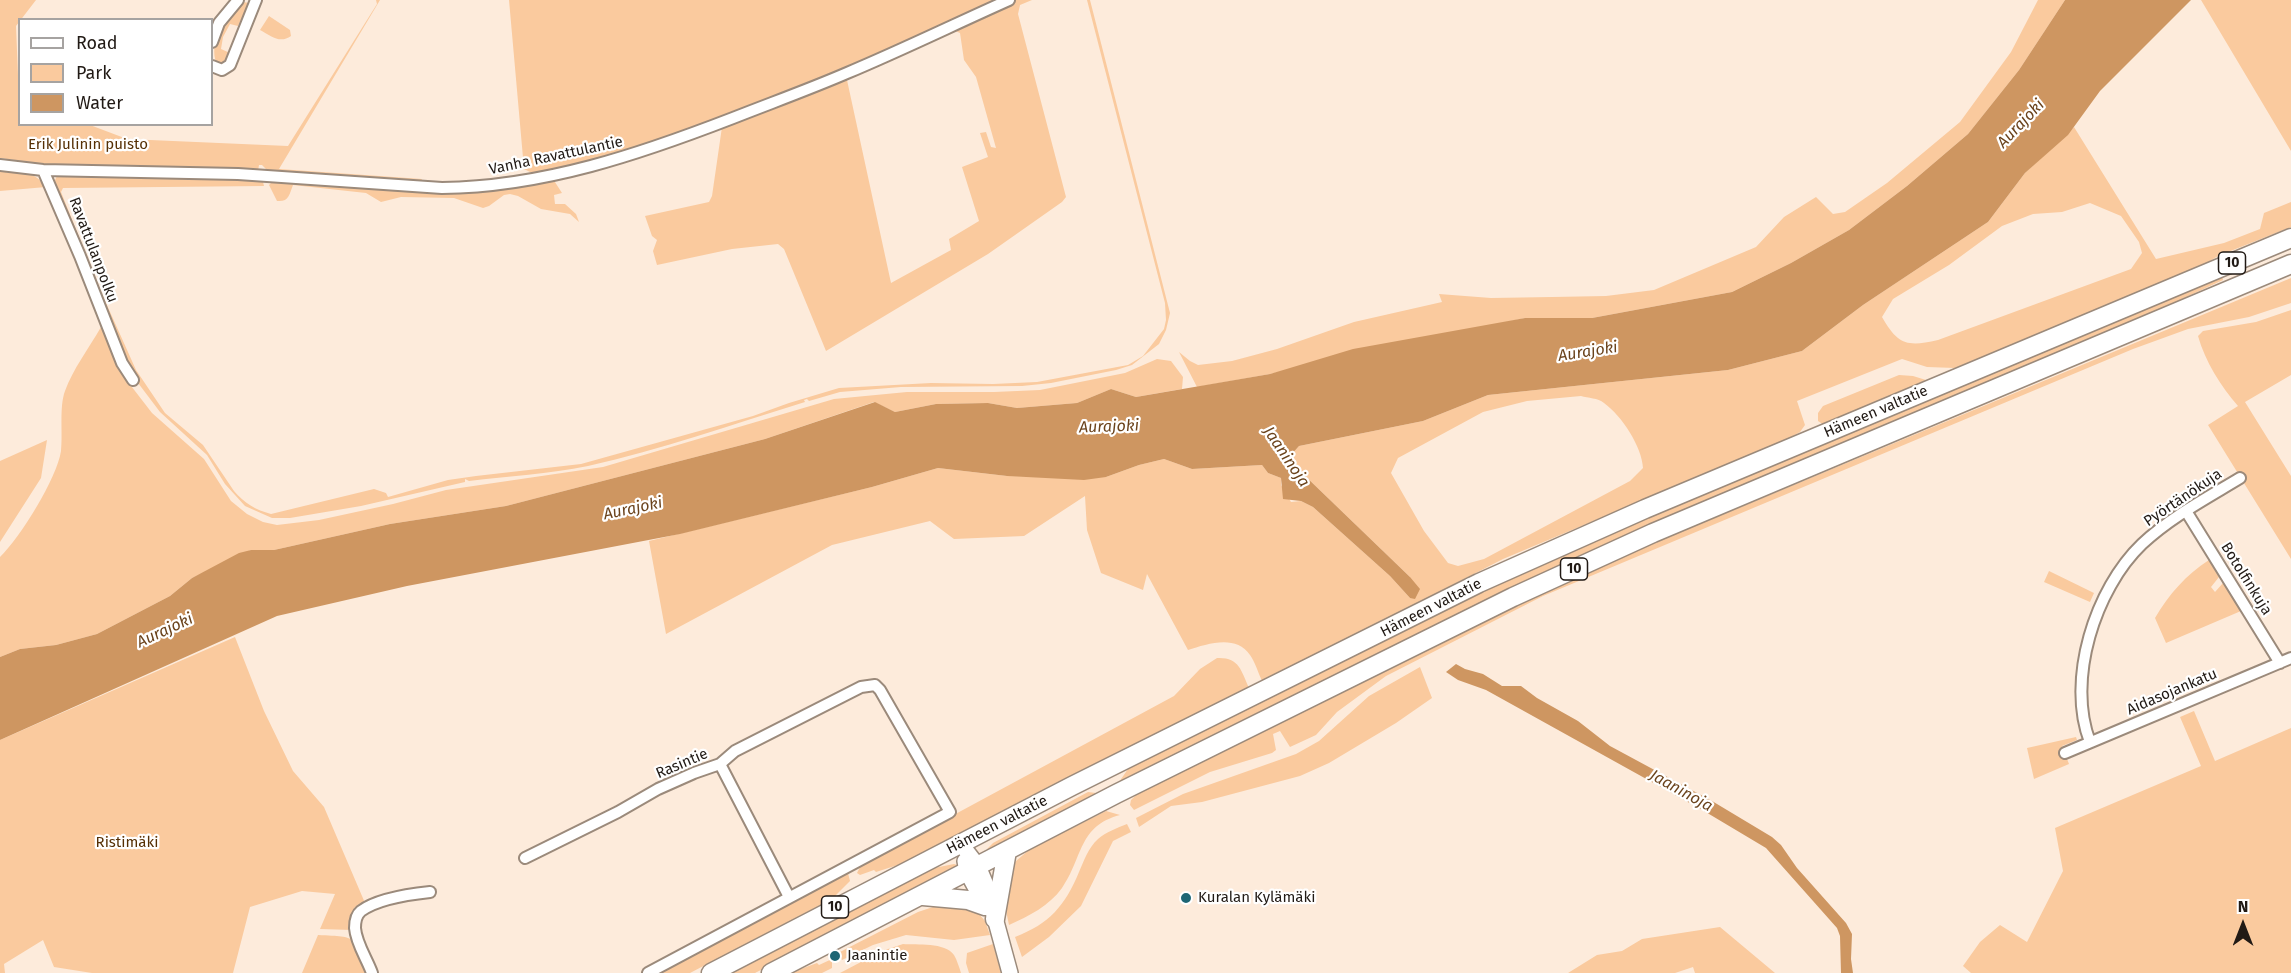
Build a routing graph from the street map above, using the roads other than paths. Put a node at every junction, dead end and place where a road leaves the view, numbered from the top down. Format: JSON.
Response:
{"nodes":[{"id":1,"x":238,"y":0,"type":"edge"},
{"id":2,"x":256,"y":0,"type":"edge"},
{"id":3,"x":1010,"y":0,"type":"edge"},
{"id":4,"x":213,"y":39,"type":"edge"},
{"id":5,"x":213,"y":66,"type":"edge"},
{"id":6,"x":0,"y":165,"type":"edge"},
{"id":7,"x":43,"y":170,"type":"junction"},
{"id":8,"x":2291,"y":238,"type":"edge"},
{"id":9,"x":2291,"y":264,"type":"edge"},
{"id":10,"x":133,"y":380,"type":"dead end"},
{"id":11,"x":2240,"y":478,"type":"dead end"},
{"id":12,"x":2186,"y":512,"type":"junction"},
{"id":13,"x":2291,"y":658,"type":"edge"},
{"id":14,"x":2280,"y":663,"type":"junction"},
{"id":15,"x":2090,"y":742,"type":"junction"},
{"id":16,"x":2065,"y":753,"type":"dead end"},
{"id":17,"x":720,"y":764,"type":"junction"},
{"id":18,"x":961,"y":844,"type":"junction"},
{"id":19,"x":1007,"y":851,"type":"junction"},
{"id":20,"x":525,"y":858,"type":"dead end"},
{"id":21,"x":973,"y":869,"type":"junction"},
{"id":22,"x":430,"y":892,"type":"dead end"},
{"id":23,"x":921,"y":896,"type":"junction"},
{"id":24,"x":789,"y":897,"type":"junction"},
{"id":25,"x":990,"y":913,"type":"junction"},
{"id":26,"x":372,"y":973,"type":"edge"},
{"id":27,"x":648,"y":973,"type":"edge"},
{"id":28,"x":711,"y":973,"type":"edge"},
{"id":29,"x":771,"y":973,"type":"edge"},
{"id":30,"x":1010,"y":973,"type":"edge"}],
"edges":[{"from":1,"to":4,"type":"street"},
{"from":2,"to":5,"type":"street"},
{"from":3,"to":7,"type":"street","name":"Vanha Ravattulantie"},
{"from":6,"to":7,"type":"street"},
{"from":7,"to":10,"type":"street","name":"Ravattulanpolku"},
{"from":8,"to":18,"type":"highway","name":"Hämeen valtatie","number":"10"},
{"from":9,"to":19,"type":"highway","name":"Hämeen valtatie","number":"10"},
{"from":11,"to":12,"type":"street","name":"Pyörtänökuja"},
{"from":12,"to":14,"type":"street","name":"Botolfinkuja"},
{"from":12,"to":15,"type":"street","name":"Pyörtänökuja"},
{"from":13,"to":14,"type":"street","name":"Aidasojankatu"},
{"from":14,"to":15,"type":"street","name":"Aidasojankatu"},
{"from":15,"to":16,"type":"street","name":"Aidasojankatu"},
{"from":17,"to":20,"type":"street","name":"Rasintie"},
{"from":17,"to":24,"type":"street"},
{"from":17,"to":24,"type":"street","name":"Rasintie"},
{"from":18,"to":21,"type":"main road"},
{"from":18,"to":28,"type":"highway","name":"Hämeen valtatie","number":"10"},
{"from":19,"to":21,"type":"highway","name":"Hämeen valtatie","number":"10"},
{"from":19,"to":25,"type":"highway"},
{"from":21,"to":23,"type":"highway","name":"Hämeen valtatie","number":"10"},
{"from":21,"to":25,"type":"main road"},
{"from":22,"to":26,"type":"street"},
{"from":23,"to":25,"type":"highway"},
{"from":23,"to":29,"type":"highway","name":"Hämeen valtatie","number":"10"},
{"from":24,"to":27,"type":"street"},
{"from":25,"to":30,"type":"main road"}]}
